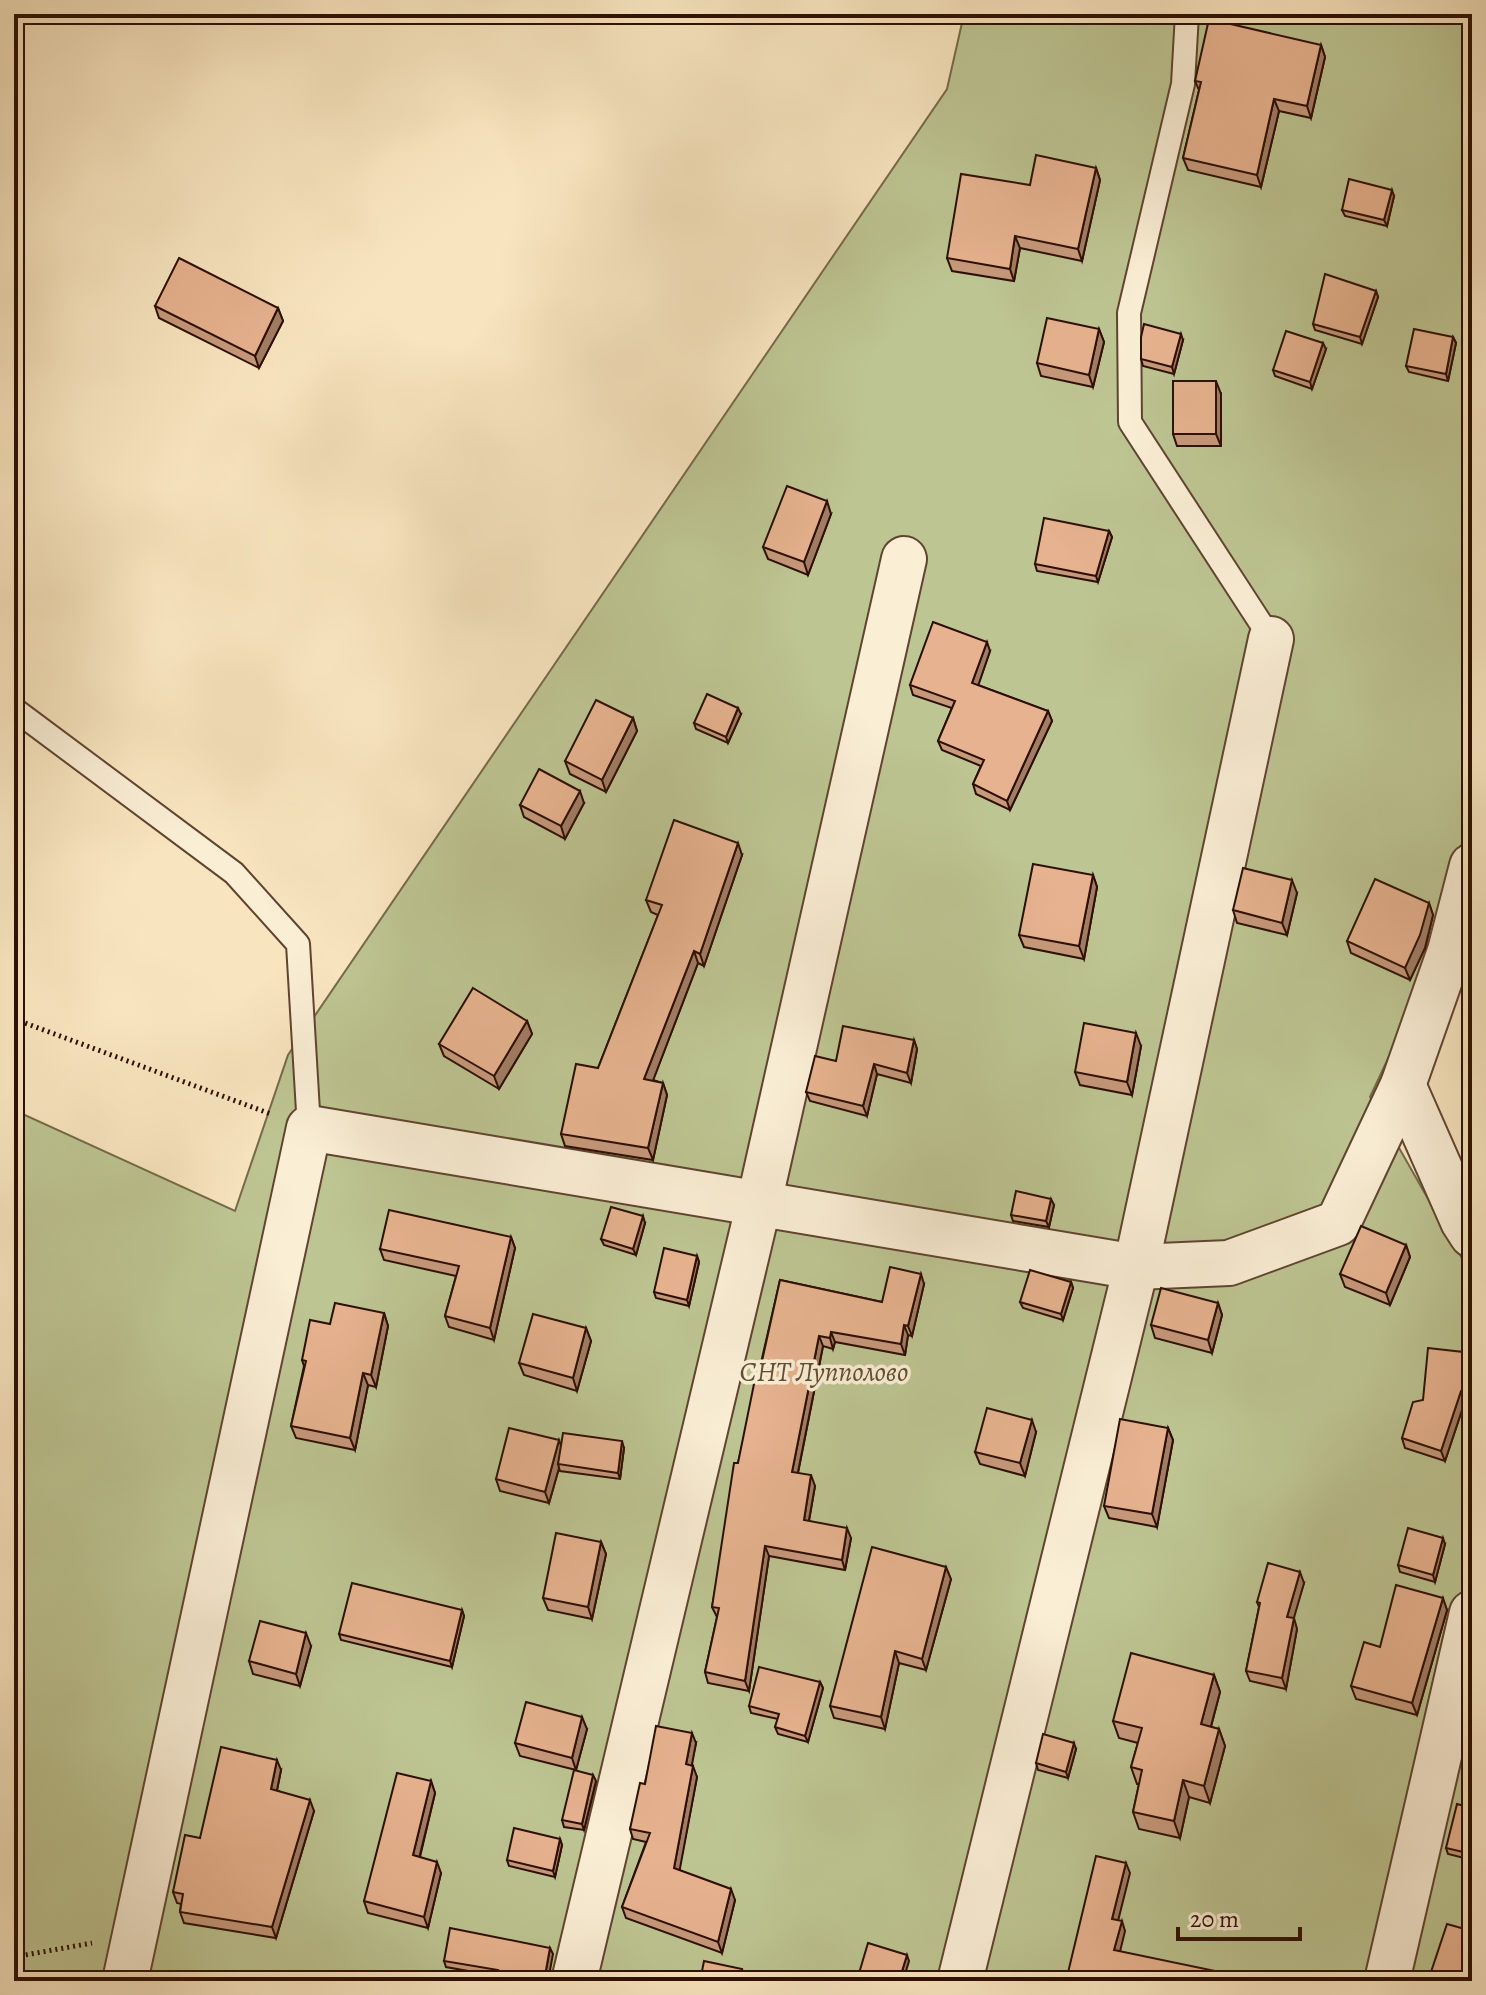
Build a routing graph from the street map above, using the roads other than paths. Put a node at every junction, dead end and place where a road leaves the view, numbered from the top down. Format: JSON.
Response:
{"nodes":[{"id":1,"x":1187,"y":14,"type":"edge"},
{"id":2,"x":904,"y":559,"type":"dead end"},
{"id":3,"x":1271,"y":639,"type":"joint"},
{"id":4,"x":14,"y":709,"type":"edge"},
{"id":5,"x":1472,"y":866,"type":"edge"},
{"id":6,"x":1403,"y":1085,"type":"junction"},
{"id":7,"x":309,"y":1128,"type":"junction"},
{"id":8,"x":759,"y":1203,"type":"junction"},
{"id":9,"x":1472,"y":1235,"type":"edge"},
{"id":10,"x":1136,"y":1267,"type":"junction"},
{"id":11,"x":1472,"y":1613,"type":"edge"},
{"id":12,"x":125,"y":1981,"type":"edge"},
{"id":13,"x":574,"y":1981,"type":"edge"},
{"id":14,"x":960,"y":1981,"type":"edge"},
{"id":15,"x":1387,"y":1981,"type":"edge"}],
"edges":[{"from":1,"to":3,"type":"lane"},
{"from":2,"to":8,"type":"street"},
{"from":3,"to":10,"type":"street"},
{"from":4,"to":7,"type":"lane"},
{"from":5,"to":6,"type":"street"},
{"from":6,"to":9,"type":"street"},
{"from":6,"to":10,"type":"street"},
{"from":7,"to":8,"type":"street"},
{"from":7,"to":12,"type":"street"},
{"from":8,"to":10,"type":"street"},
{"from":8,"to":13,"type":"street"},
{"from":10,"to":14,"type":"street"},
{"from":11,"to":15,"type":"street"}]}
